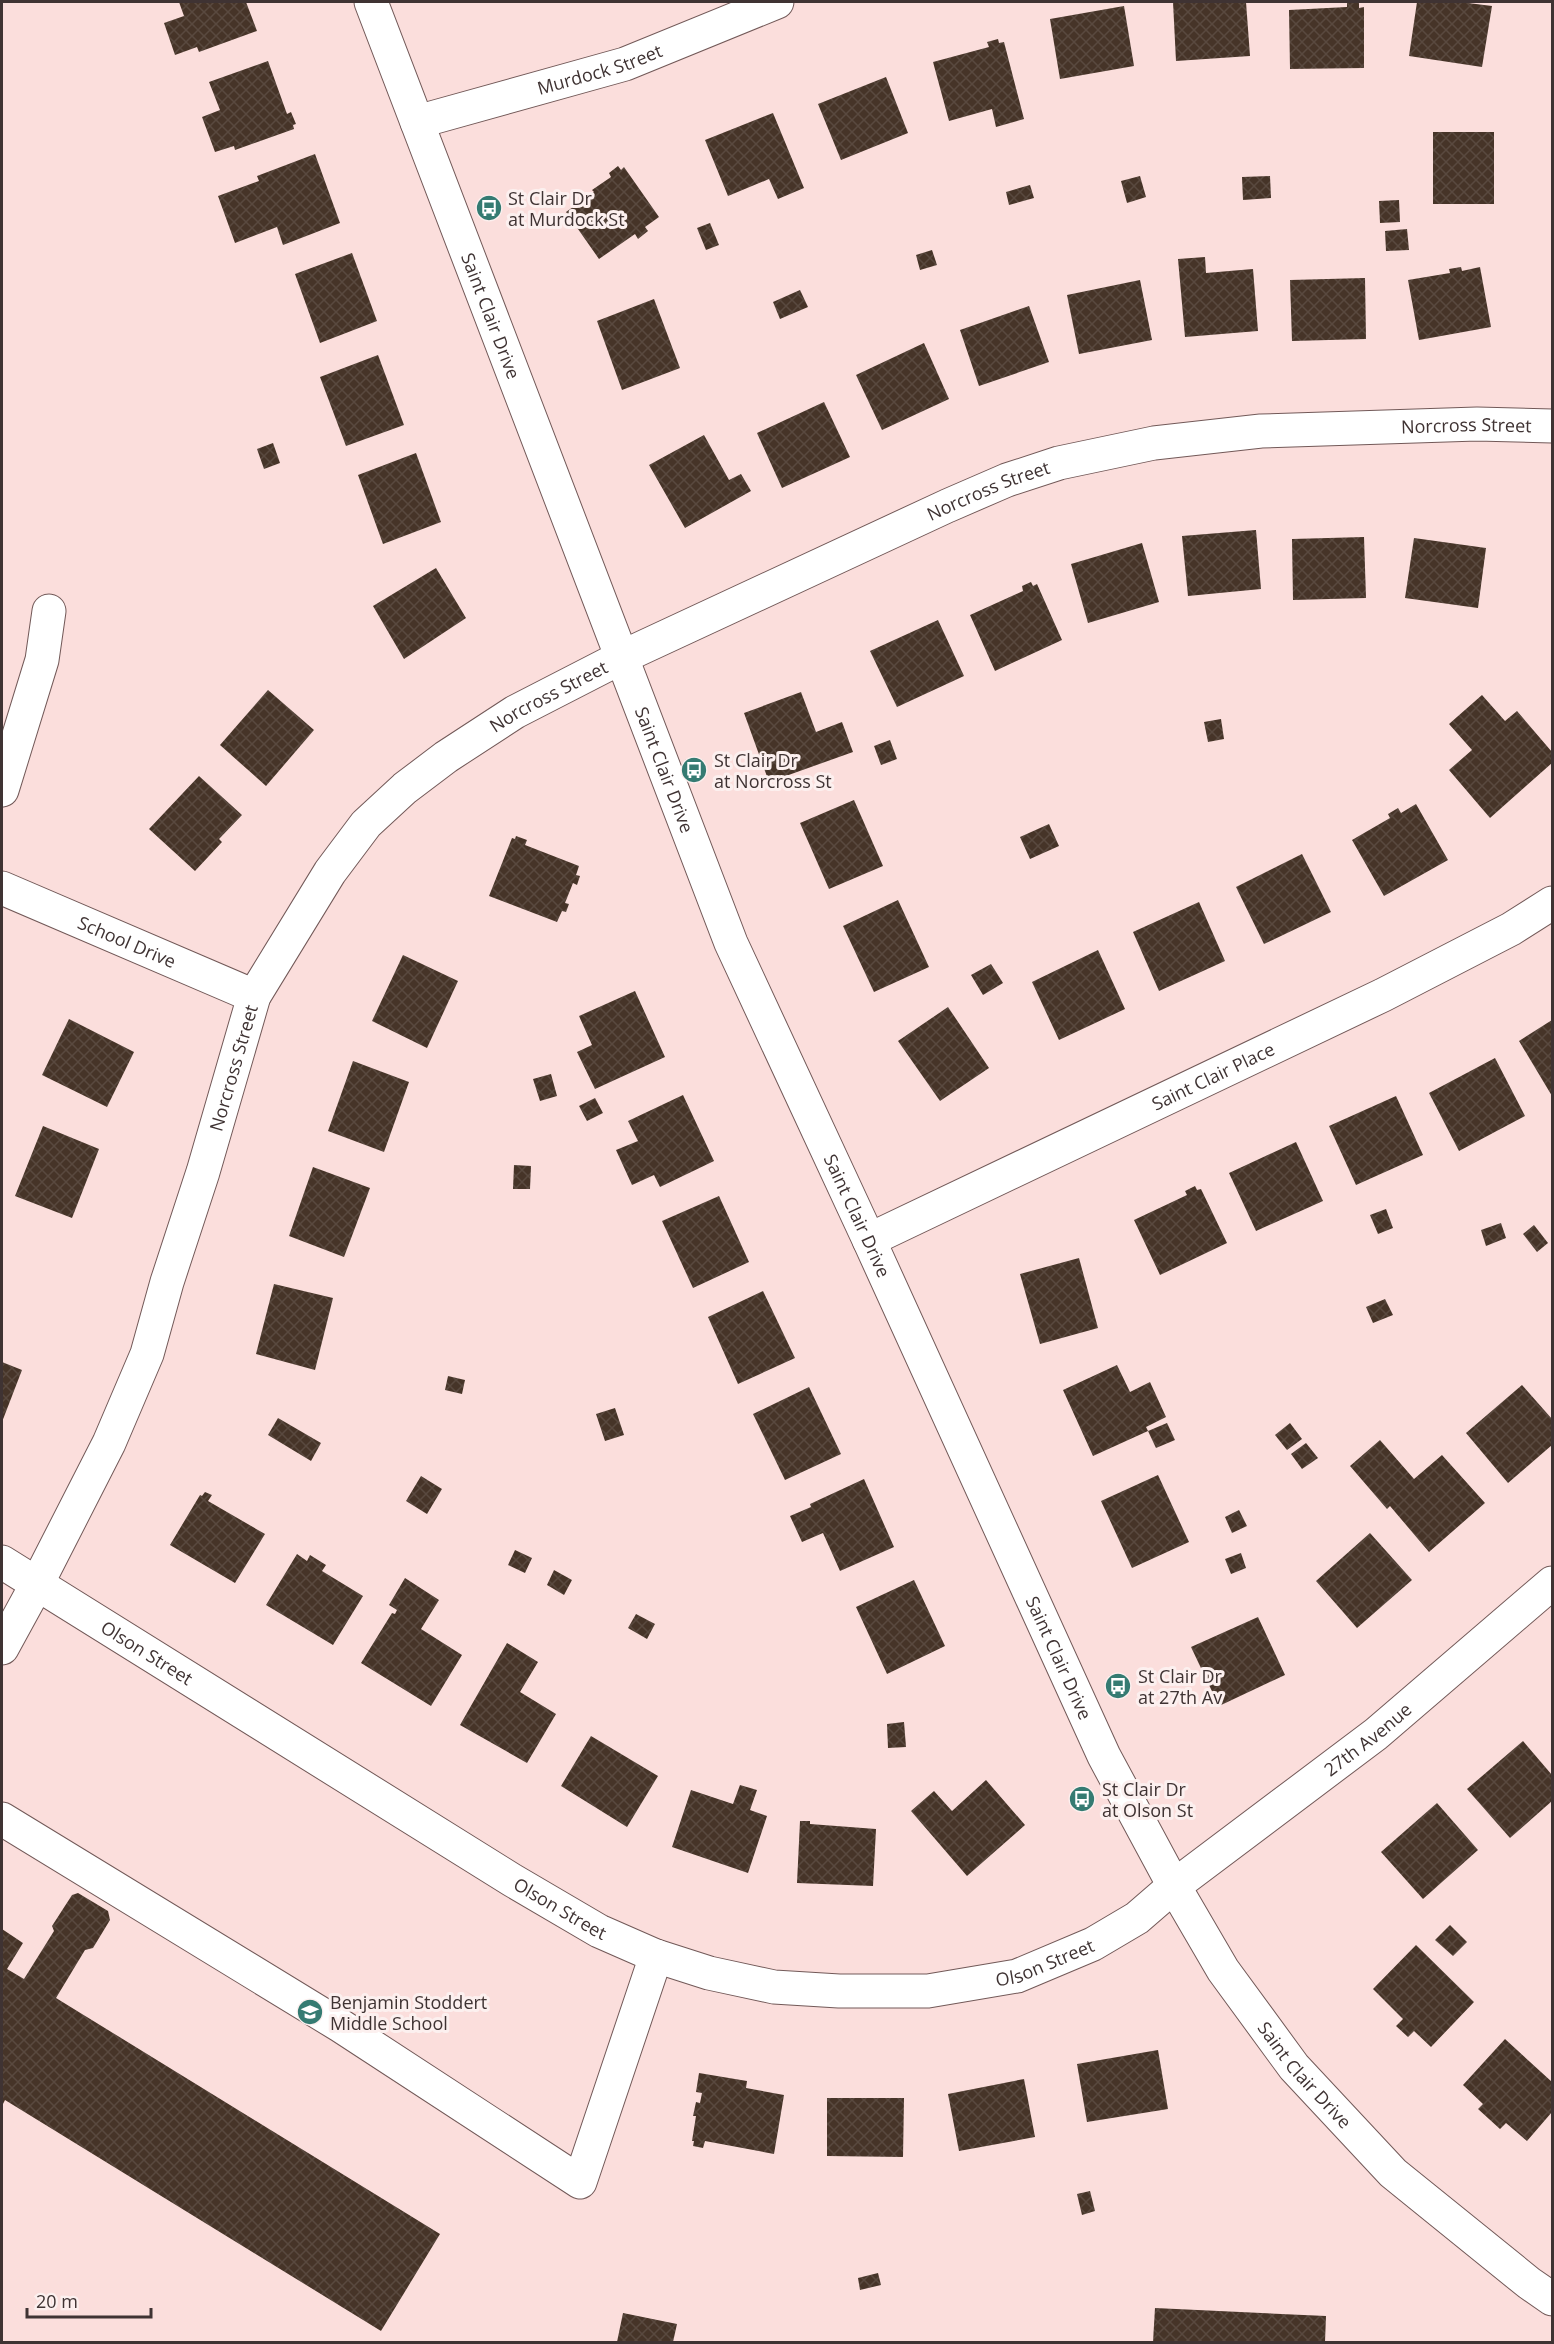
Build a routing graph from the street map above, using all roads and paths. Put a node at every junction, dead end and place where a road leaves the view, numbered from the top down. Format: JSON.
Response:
{"nodes":[{"id":1,"x":370,"y":2,"type":"edge"},
{"id":2,"x":777,"y":2,"type":"edge"},
{"id":3,"x":417,"y":122,"type":"junction"},
{"id":4,"x":1552,"y":426,"type":"edge"},
{"id":5,"x":49,"y":611,"type":"dead end"},
{"id":6,"x":622,"y":657,"type":"junction"},
{"id":7,"x":2,"y":790,"type":"edge"},
{"id":8,"x":2,"y":888,"type":"edge"},
{"id":9,"x":1552,"y":903,"type":"edge"},
{"id":10,"x":254,"y":996,"type":"junction"},
{"id":11,"x":869,"y":1240,"type":"junction"},
{"id":12,"x":2,"y":1562,"type":"edge"},
{"id":13,"x":1552,"y":1583,"type":"edge"},
{"id":14,"x":37,"y":1584,"type":"junction"},
{"id":15,"x":2,"y":1648,"type":"edge"},
{"id":16,"x":2,"y":1819,"type":"edge"},
{"id":17,"x":1174,"y":1886,"type":"junction"},
{"id":18,"x":656,"y":1956,"type":"junction"},
{"id":19,"x":1552,"y":2299,"type":"edge"}],
"edges":[{"from":1,"to":3,"type":"street","name":"Saint Clair Drive"},
{"from":2,"to":3,"type":"street","name":"Murdock Street"},
{"from":3,"to":6,"type":"street","name":"Saint Clair Drive"},
{"from":4,"to":6,"type":"street","name":"Norcross Street"},
{"from":5,"to":7,"type":"street"},
{"from":6,"to":10,"type":"street","name":"Norcross Street"},
{"from":6,"to":11,"type":"street","name":"Saint Clair Drive"},
{"from":8,"to":10,"type":"street","name":"School Drive"},
{"from":9,"to":11,"type":"street","name":"Saint Clair Place"},
{"from":10,"to":14,"type":"street","name":"Norcross Street"},
{"from":11,"to":17,"type":"street","name":"Saint Clair Drive"},
{"from":12,"to":14,"type":"street","name":"Olson Street"},
{"from":13,"to":17,"type":"street","name":"27th Avenue"},
{"from":14,"to":15,"type":"street","name":"Norcross Street"},
{"from":14,"to":18,"type":"street","name":"Olson Street"},
{"from":16,"to":18,"type":"street"},
{"from":17,"to":18,"type":"street","name":"Olson Street"},
{"from":17,"to":19,"type":"street","name":"Saint Clair Drive"}]}
